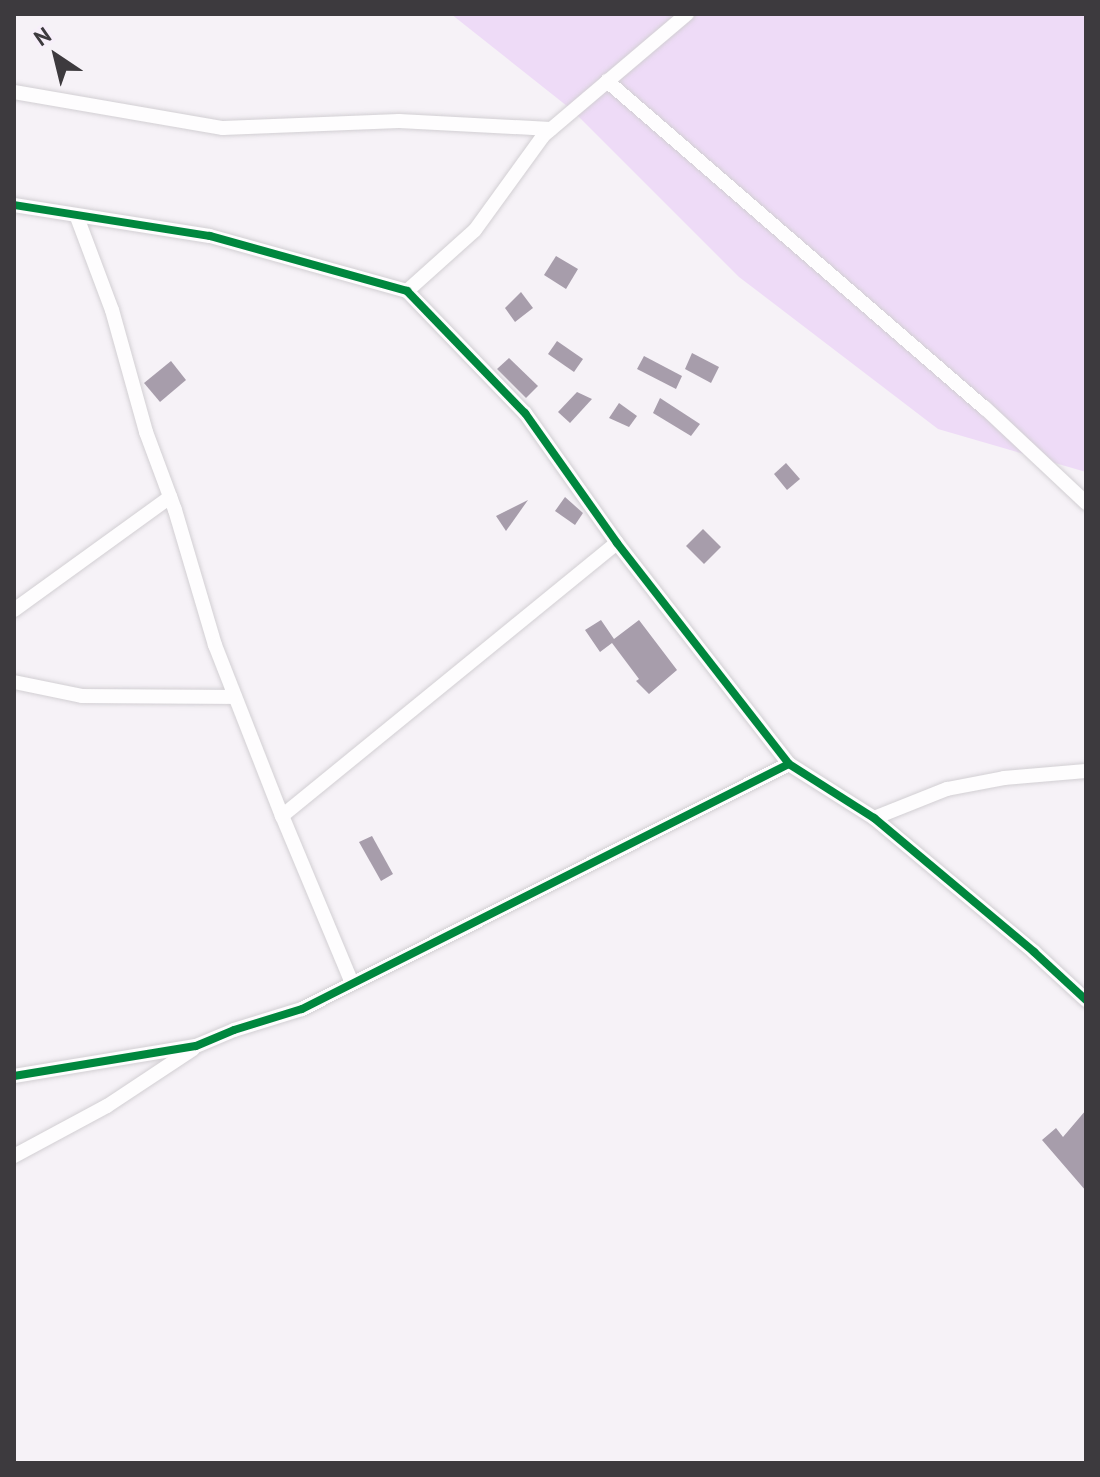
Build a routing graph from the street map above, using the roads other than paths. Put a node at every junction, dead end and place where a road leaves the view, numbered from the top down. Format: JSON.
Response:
{"nodes":[{"id":1,"x":687,"y":14,"type":"edge"},
{"id":2,"x":607,"y":81,"type":"junction"},
{"id":3,"x":14,"y":92,"type":"edge"},
{"id":4,"x":551,"y":129,"type":"junction"},
{"id":5,"x":14,"y":205,"type":"edge"},
{"id":6,"x":77,"y":217,"type":"junction"},
{"id":7,"x":407,"y":291,"type":"junction"},
{"id":8,"x":170,"y":497,"type":"junction"},
{"id":9,"x":1086,"y":503,"type":"edge"},
{"id":10,"x":617,"y":543,"type":"junction"},
{"id":11,"x":14,"y":610,"type":"edge"},
{"id":12,"x":14,"y":682,"type":"edge"},
{"id":13,"x":235,"y":697,"type":"junction"},
{"id":14,"x":789,"y":764,"type":"junction"},
{"id":15,"x":1086,"y":771,"type":"edge"},
{"id":16,"x":282,"y":816,"type":"junction"},
{"id":17,"x":874,"y":818,"type":"junction"},
{"id":18,"x":352,"y":983,"type":"junction"},
{"id":19,"x":1086,"y":1000,"type":"edge"},
{"id":20,"x":196,"y":1046,"type":"junction"},
{"id":21,"x":14,"y":1076,"type":"edge"},
{"id":22,"x":14,"y":1156,"type":"edge"}],
"edges":[{"from":1,"to":2,"type":"street"},
{"from":2,"to":4,"type":"street"},
{"from":2,"to":9,"type":"street"},
{"from":3,"to":4,"type":"street"},
{"from":4,"to":7,"type":"street"},
{"from":5,"to":6,"type":"street"},
{"from":6,"to":7,"type":"street"},
{"from":6,"to":8,"type":"street"},
{"from":7,"to":10,"type":"street"},
{"from":8,"to":11,"type":"street"},
{"from":8,"to":13,"type":"street"},
{"from":10,"to":14,"type":"street"},
{"from":10,"to":16,"type":"street"},
{"from":12,"to":13,"type":"street"},
{"from":13,"to":16,"type":"street"},
{"from":14,"to":17,"type":"street"},
{"from":14,"to":18,"type":"street"},
{"from":15,"to":17,"type":"street"},
{"from":16,"to":18,"type":"street"},
{"from":17,"to":19,"type":"street"},
{"from":18,"to":20,"type":"street"},
{"from":20,"to":21,"type":"street"},
{"from":20,"to":22,"type":"street"}]}
